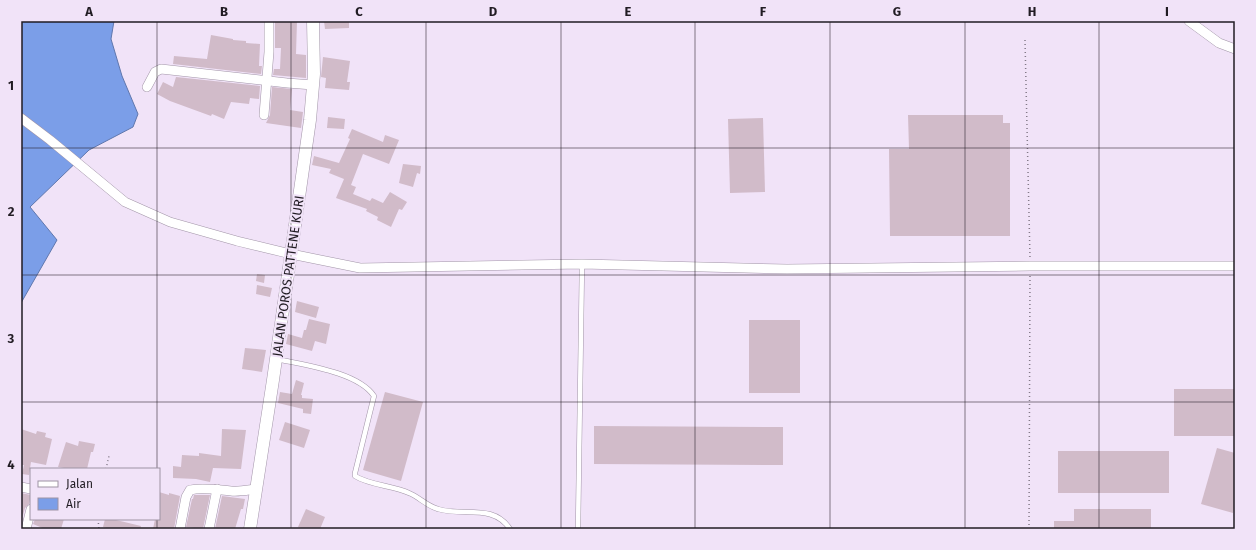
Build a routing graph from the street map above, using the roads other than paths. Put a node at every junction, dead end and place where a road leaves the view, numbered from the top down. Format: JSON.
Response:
{"nodes":[{"id":1,"x":269,"y":21,"type":"edge"},
{"id":2,"x":313,"y":21,"type":"edge"},
{"id":3,"x":1189,"y":21,"type":"edge"},
{"id":4,"x":1235,"y":49,"type":"edge"},
{"id":5,"x":267,"y":81,"type":"junction"},
{"id":6,"x":313,"y":84,"type":"junction"},
{"id":7,"x":147,"y":87,"type":"dead end"},
{"id":8,"x":264,"y":115,"type":"dead end"},
{"id":9,"x":21,"y":118,"type":"edge"},
{"id":10,"x":291,"y":254,"type":"junction"},
{"id":11,"x":582,"y":264,"type":"junction"},
{"id":12,"x":1235,"y":266,"type":"edge"},
{"id":13,"x":276,"y":358,"type":"junction"},
{"id":14,"x":217,"y":489,"type":"junction"},
{"id":15,"x":256,"y":489,"type":"junction"},
{"id":16,"x":30,"y":513,"type":"edge"},
{"id":17,"x":26,"y":529,"type":"edge"},
{"id":18,"x":180,"y":529,"type":"edge"},
{"id":19,"x":209,"y":529,"type":"edge"},
{"id":20,"x":250,"y":529,"type":"edge"},
{"id":21,"x":510,"y":529,"type":"edge"},
{"id":22,"x":578,"y":529,"type":"edge"}],
"edges":[{"from":1,"to":5,"type":"street"},
{"from":2,"to":6,"type":"street","name":"JALAN POROS PATTENE KURI"},
{"from":3,"to":4,"type":"street"},
{"from":5,"to":6,"type":"street"},
{"from":5,"to":7,"type":"street"},
{"from":5,"to":8,"type":"street"},
{"from":6,"to":10,"type":"street","name":"JALAN POROS PATTENE KURI"},
{"from":9,"to":10,"type":"street"},
{"from":10,"to":11,"type":"street"},
{"from":10,"to":13,"type":"street","name":"JALAN POROS PATTENE KURI"},
{"from":11,"to":12,"type":"street"},
{"from":11,"to":22,"type":"lane"},
{"from":13,"to":15,"type":"street","name":"JALAN POROS PATTENE KURI"},
{"from":13,"to":21,"type":"lane"},
{"from":14,"to":15,"type":"street"},
{"from":14,"to":18,"type":"street"},
{"from":14,"to":19,"type":"street"},
{"from":15,"to":20,"type":"street","name":"JALAN POROS PATTENE KURI"},
{"from":16,"to":17,"type":"street"}]}
